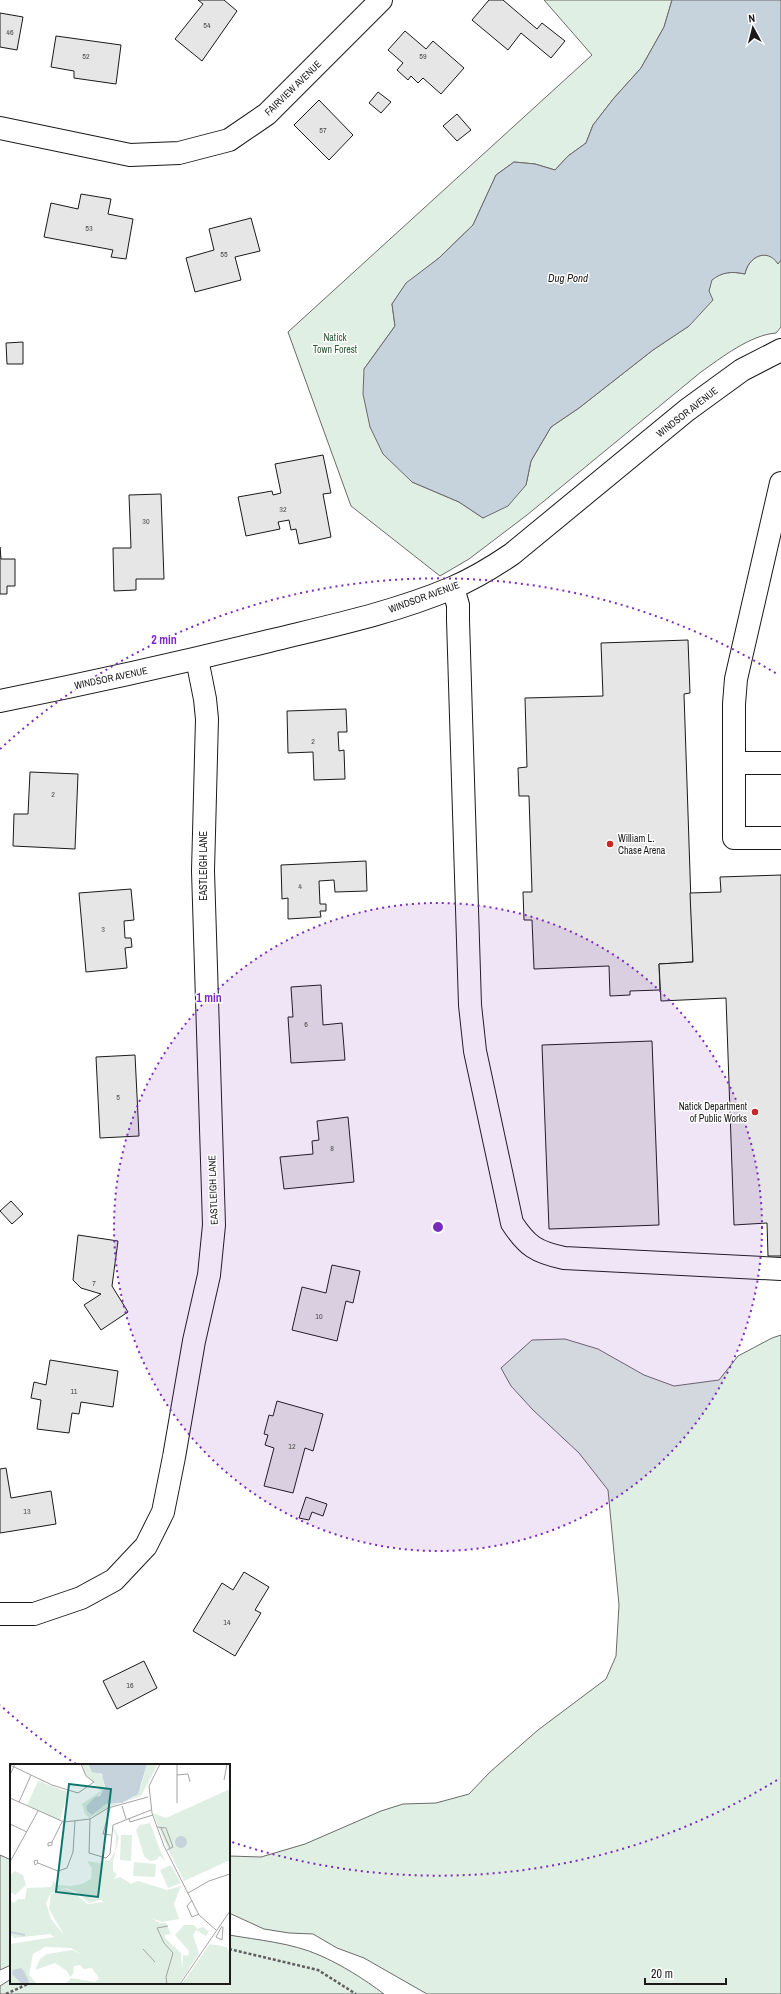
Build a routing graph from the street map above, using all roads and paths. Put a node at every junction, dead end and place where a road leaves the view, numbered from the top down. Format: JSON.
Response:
{"nodes":[{"id":1,"x":381,"y":0,"type":"edge"},
{"id":2,"x":0,"y":128,"type":"edge"},
{"id":3,"x":781,"y":350,"type":"edge"},
{"id":4,"x":781,"y":483,"type":"edge"},
{"id":5,"x":453,"y":588,"type":"junction"},
{"id":6,"x":197,"y":659,"type":"junction"},
{"id":7,"x":0,"y":701,"type":"edge"},
{"id":8,"x":734,"y":763,"type":"junction"},
{"id":9,"x":781,"y":763,"type":"edge"},
{"id":10,"x":781,"y":838,"type":"edge"},
{"id":11,"x":781,"y":1269,"type":"edge"},
{"id":12,"x":0,"y":1614,"type":"edge"},
{"id":13,"x":230,"y":1949,"type":"edge"},
{"id":14,"x":28,"y":1984,"type":"edge"},
{"id":15,"x":6,"y":1994,"type":"edge"},
{"id":16,"x":356,"y":1994,"type":"edge"}],
"edges":[{"from":1,"to":2,"type":"street","name":"FAIRVIEW AVENUE"},
{"from":3,"to":5,"type":"street","name":"WINDSOR AVENUE"},
{"from":4,"to":8,"type":"street"},
{"from":5,"to":6,"type":"street","name":"WINDSOR AVENUE"},
{"from":5,"to":11,"type":"street"},
{"from":6,"to":7,"type":"street","name":"WINDSOR AVENUE"},
{"from":6,"to":12,"type":"street","name":"EASTLEIGH LANE"},
{"from":8,"to":9,"type":"street"},
{"from":8,"to":10,"type":"street"},
{"from":13,"to":16,"type":"path"},
{"from":14,"to":15,"type":"path"}]}
